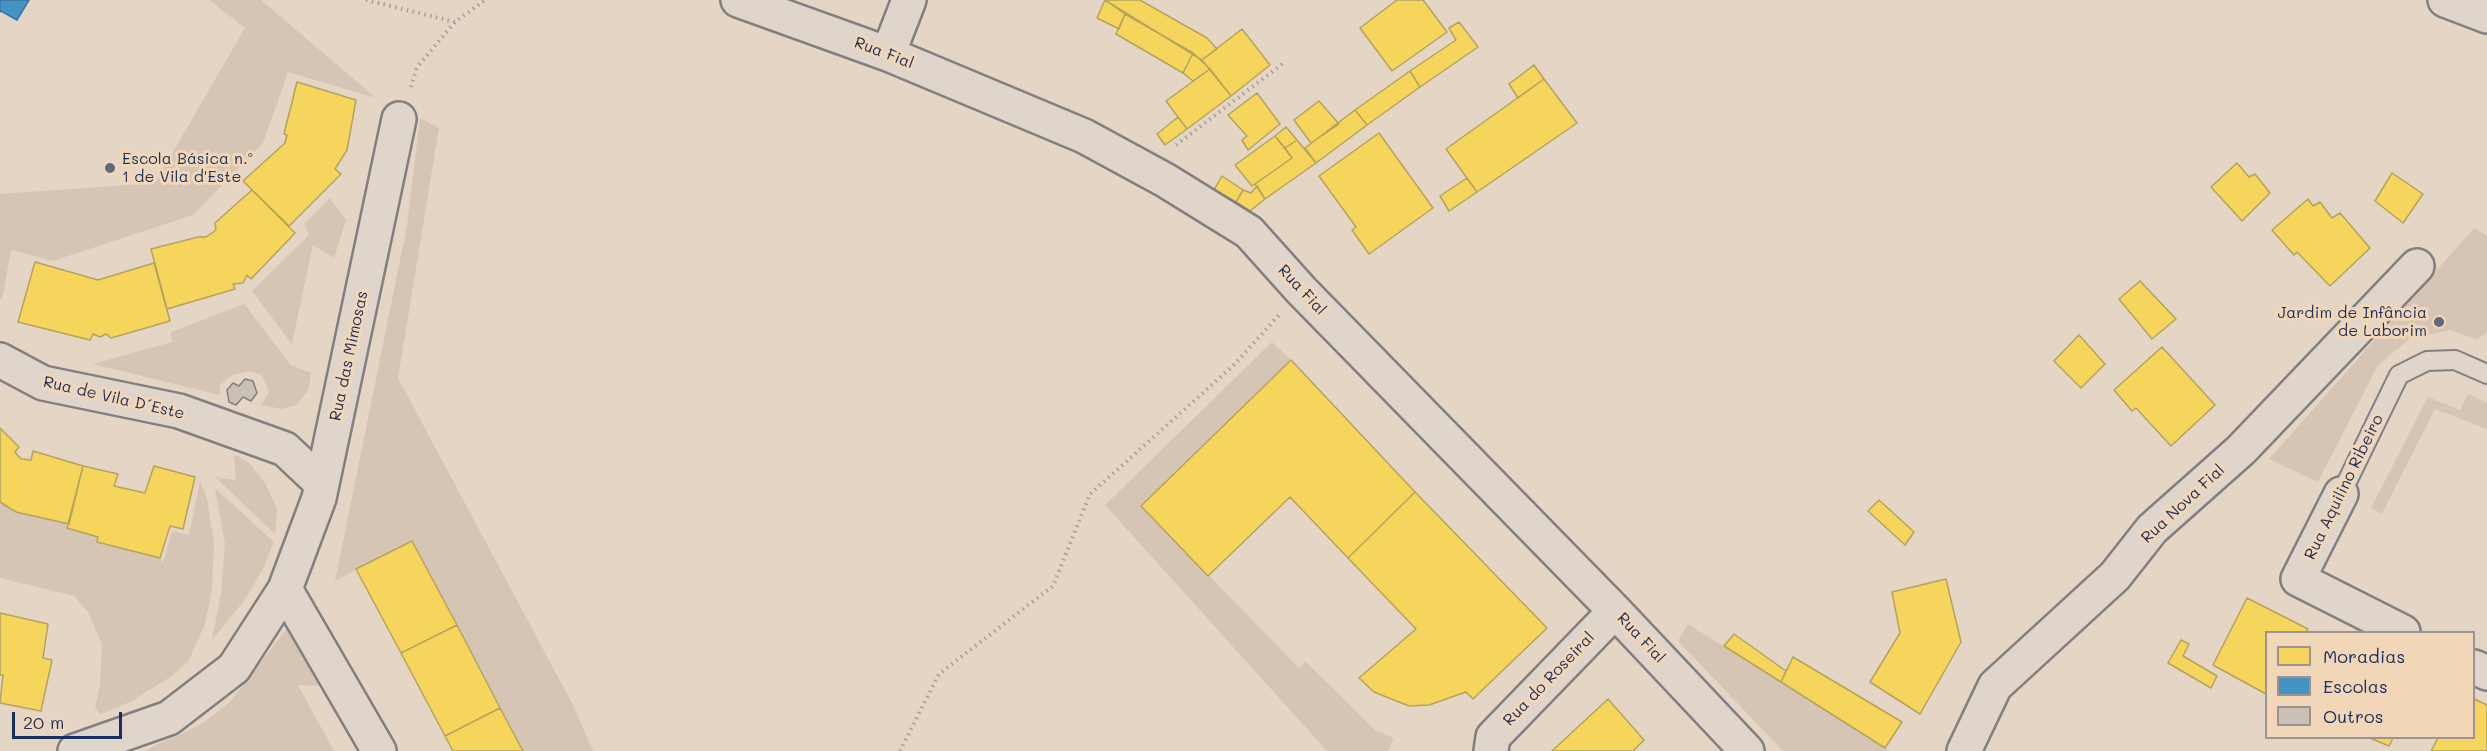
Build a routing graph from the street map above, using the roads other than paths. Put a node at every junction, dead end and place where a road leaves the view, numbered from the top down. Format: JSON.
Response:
{"nodes":[{"id":1,"x":738,"y":0,"type":"edge"},
{"id":2,"x":909,"y":0,"type":"edge"},
{"id":3,"x":2445,"y":0,"type":"edge"},
{"id":4,"x":2487,"y":16,"type":"edge"},
{"id":5,"x":888,"y":54,"type":"junction"},
{"id":6,"x":399,"y":118,"type":"road end"},
{"id":7,"x":2418,"y":266,"type":"dead end"},
{"id":8,"x":0,"y":360,"type":"edge"},
{"id":9,"x":2487,"y":374,"type":"edge"},
{"id":10,"x":322,"y":484,"type":"junction"},
{"id":11,"x":2341,"y":494,"type":"joint"},
{"id":12,"x":285,"y":589,"type":"junction"},
{"id":13,"x":1615,"y":611,"type":"junction"},
{"id":14,"x":2399,"y":631,"type":"edge"},
{"id":15,"x":75,"y":751,"type":"edge"},
{"id":16,"x":379,"y":751,"type":"edge"},
{"id":17,"x":1491,"y":751,"type":"edge"},
{"id":18,"x":1747,"y":751,"type":"edge"},
{"id":19,"x":1964,"y":751,"type":"edge"}],
"edges":[{"from":1,"to":5,"type":"main road","name":"Rua Fial"},
{"from":2,"to":5,"type":"main road"},
{"from":3,"to":4,"type":"main road"},
{"from":5,"to":13,"type":"main road","name":"Rua Fial"},
{"from":6,"to":10,"type":"main road","name":"Rua das Mimosas"},
{"from":7,"to":19,"type":"main road","name":"Rua Nova Fial"},
{"from":8,"to":10,"type":"main road","name":"Rua de Vila D´Este"},
{"from":9,"to":11,"type":"lane","name":"Rua Aquilino Ribeiro"},
{"from":10,"to":12,"type":"main road","name":"Rua das Mimosas"},
{"from":11,"to":14,"type":"main road","name":"Rua Aquilino Ribeiro"},
{"from":12,"to":15,"type":"main road","name":"Rua das Mimosas"},
{"from":12,"to":16,"type":"main road"},
{"from":13,"to":17,"type":"main road","name":"Rua do Roseiral"},
{"from":13,"to":18,"type":"main road","name":"Rua Fial"}]}
